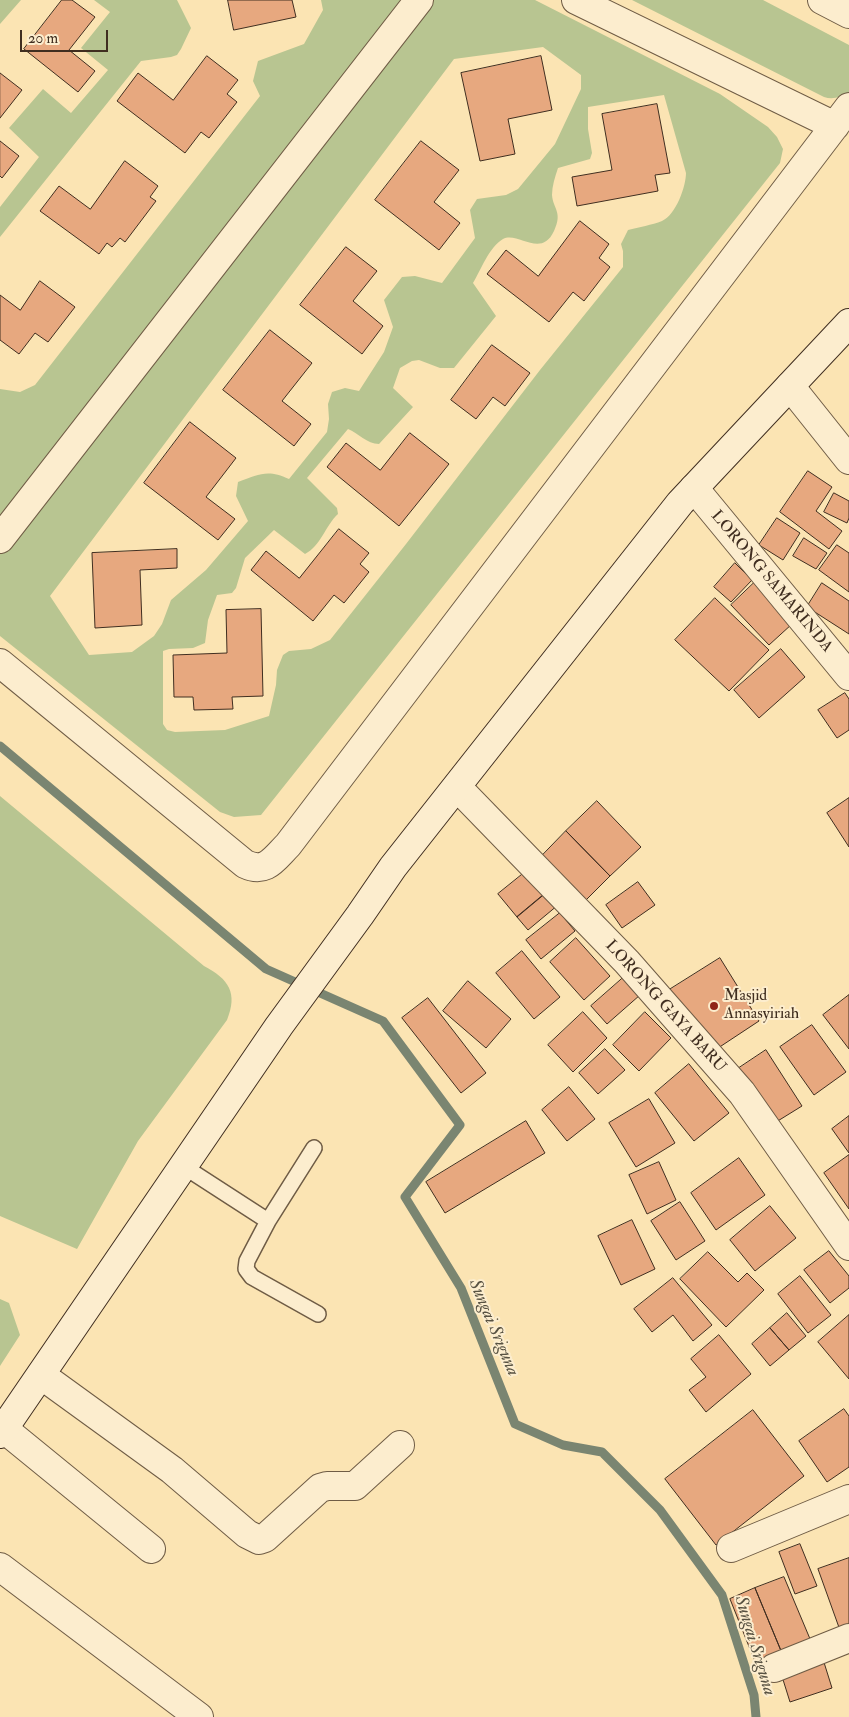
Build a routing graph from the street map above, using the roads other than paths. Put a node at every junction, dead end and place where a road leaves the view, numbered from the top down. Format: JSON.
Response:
{"nodes":[{"id":1,"x":419,"y":0,"type":"edge"},
{"id":2,"x":576,"y":0,"type":"edge"},
{"id":3,"x":822,"y":0,"type":"edge"},
{"id":4,"x":849,"y":14,"type":"edge"},
{"id":5,"x":842,"y":116,"type":"edge"},
{"id":6,"x":849,"y":323,"type":"edge"},
{"id":7,"x":790,"y":386,"type":"junction"},
{"id":8,"x":849,"y":460,"type":"edge"},
{"id":9,"x":694,"y":488,"type":"junction"},
{"id":10,"x":0,"y":539,"type":"edge"},
{"id":11,"x":0,"y":663,"type":"edge"},
{"id":12,"x":849,"y":676,"type":"edge"},
{"id":13,"x":457,"y":787,"type":"junction"},
{"id":14,"x":314,"y":1148,"type":"dead end"},
{"id":15,"x":183,"y":1166,"type":"junction"},
{"id":16,"x":268,"y":1221,"type":"junction"},
{"id":17,"x":849,"y":1246,"type":"edge"},
{"id":18,"x":318,"y":1314,"type":"dead end"},
{"id":19,"x":41,"y":1375,"type":"junction"},
{"id":20,"x":2,"y":1432,"type":"edge"},
{"id":21,"x":400,"y":1445,"type":"dead end"},
{"id":22,"x":849,"y":1499,"type":"edge"},
{"id":23,"x":731,"y":1548,"type":"dead end"},
{"id":24,"x":151,"y":1549,"type":"dead end"},
{"id":25,"x":0,"y":1567,"type":"edge"},
{"id":26,"x":849,"y":1638,"type":"edge"},
{"id":27,"x":774,"y":1668,"type":"dead end"},
{"id":28,"x":199,"y":1717,"type":"edge"}],
"edges":[{"from":1,"to":10,"type":"street"},
{"from":2,"to":5,"type":"street"},
{"from":3,"to":4,"type":"street"},
{"from":5,"to":11,"type":"street"},
{"from":6,"to":7,"type":"street"},
{"from":7,"to":8,"type":"street"},
{"from":7,"to":9,"type":"street"},
{"from":9,"to":12,"type":"street","name":"LORONG SAMARINDA"},
{"from":9,"to":13,"type":"street"},
{"from":13,"to":15,"type":"street"},
{"from":13,"to":17,"type":"street","name":"LORONG GAYA BARU"},
{"from":14,"to":16,"type":"lane"},
{"from":15,"to":16,"type":"lane"},
{"from":15,"to":19,"type":"street"},
{"from":16,"to":18,"type":"lane"},
{"from":19,"to":20,"type":"street"},
{"from":19,"to":21,"type":"street"},
{"from":20,"to":24,"type":"street"},
{"from":22,"to":23,"type":"street"},
{"from":25,"to":28,"type":"street"},
{"from":26,"to":27,"type":"street"}]}
